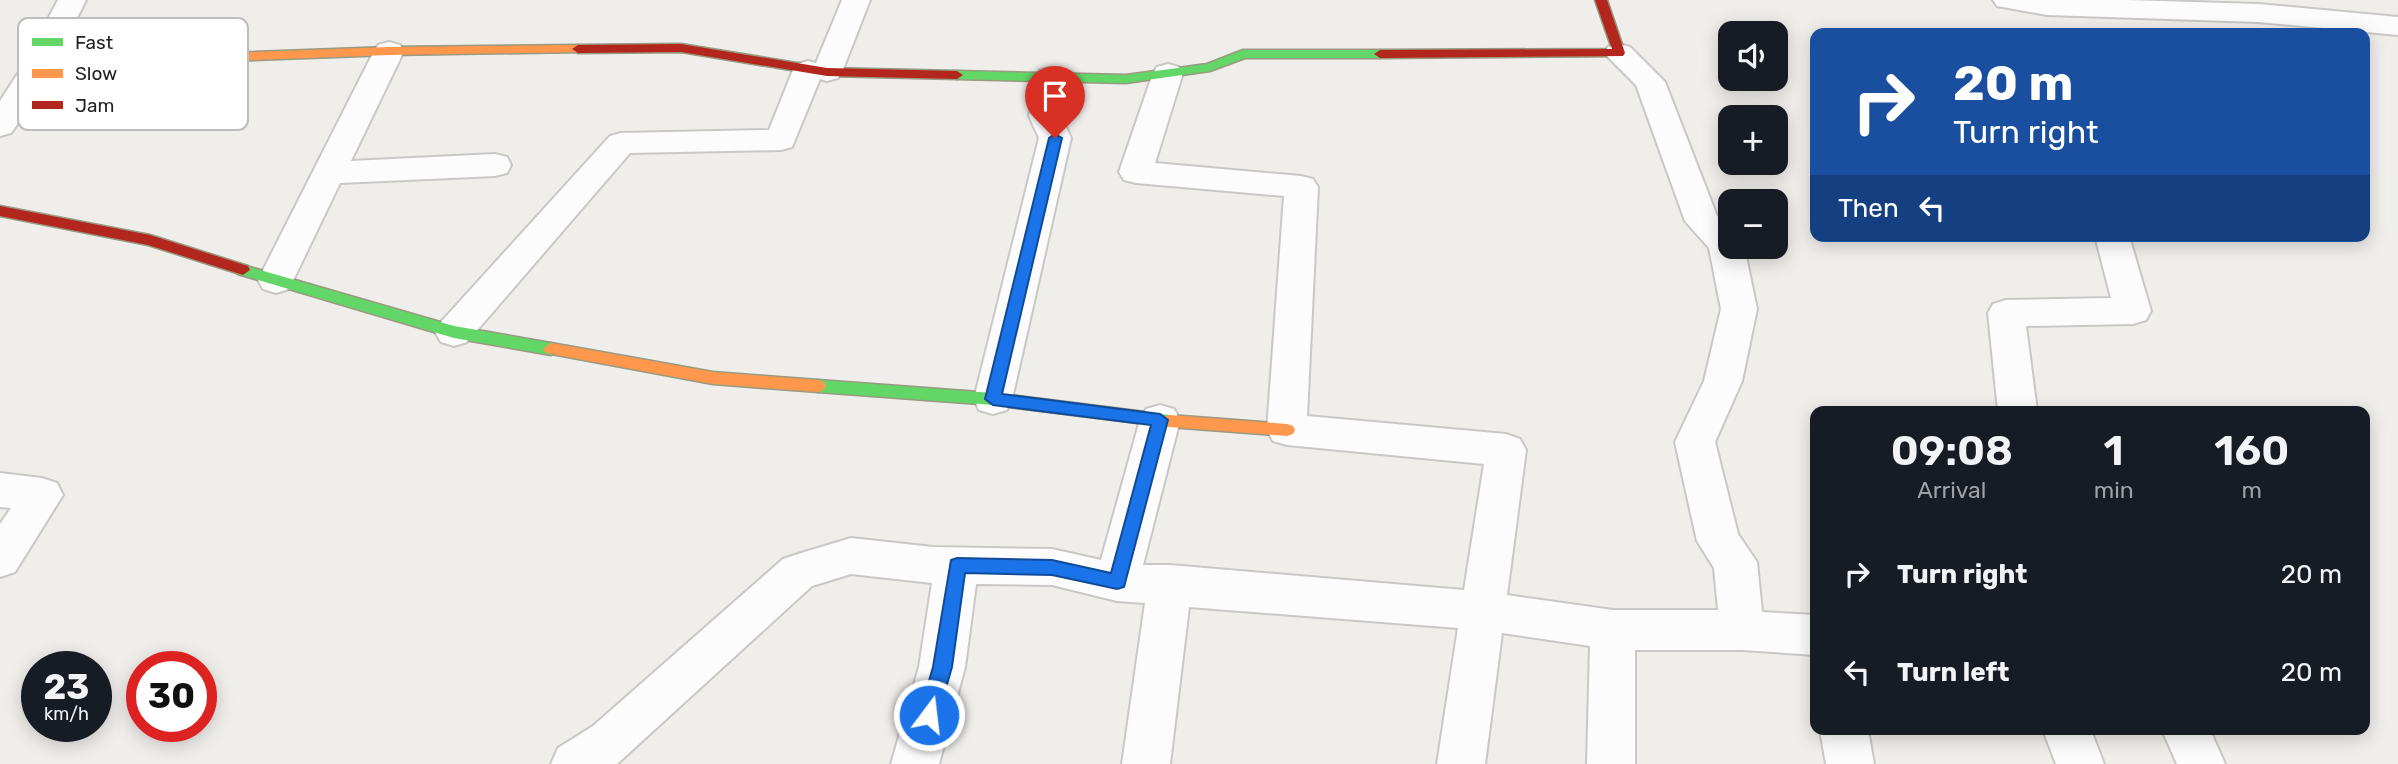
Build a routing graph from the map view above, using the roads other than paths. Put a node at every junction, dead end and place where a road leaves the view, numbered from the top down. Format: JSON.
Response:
{"nodes":[{"id":1,"x":72,"y":0,"type":"edge"},
{"id":2,"x":856,"y":0,"type":"edge"},
{"id":3,"x":1601,"y":0,"type":"edge"},
{"id":4,"x":2007,"y":0,"type":"edge"},
{"id":5,"x":2049,"y":13,"type":"edge"},
{"id":6,"x":2258,"y":15,"type":"edge"},
{"id":7,"x":63,"y":18,"type":"edge"},
{"id":8,"x":2398,"y":26,"type":"edge"},
{"id":9,"x":388,"y":51,"type":"junction"},
{"id":10,"x":1619,"y":53,"type":"junction"},
{"id":11,"x":248,"y":56,"type":"edge"},
{"id":12,"x":818,"y":71,"type":"junction"},
{"id":13,"x":1168,"y":73,"type":"junction"},
{"id":14,"x":1051,"y":77,"type":"junction"},
{"id":15,"x":18,"y":97,"type":"edge"},
{"id":16,"x":0,"y":126,"type":"edge"},
{"id":17,"x":495,"y":165,"type":"dead end"},
{"id":18,"x":329,"y":173,"type":"junction"},
{"id":19,"x":0,"y":211,"type":"edge"},
{"id":20,"x":2114,"y":242,"type":"edge"},
{"id":21,"x":276,"y":280,"type":"junction"},
{"id":22,"x":454,"y":332,"type":"junction"},
{"id":23,"x":993,"y":399,"type":"junction"},
{"id":24,"x":2016,"y":406,"type":"edge"},
{"id":25,"x":1160,"y":420,"type":"junction"},
{"id":26,"x":1287,"y":430,"type":"junction"},
{"id":27,"x":0,"y":490,"type":"edge"},
{"id":28,"x":0,"y":559,"type":"edge"},
{"id":29,"x":957,"y":565,"type":"junction"},
{"id":30,"x":1117,"y":582,"type":"junction"},
{"id":31,"x":1170,"y":584,"type":"junction"},
{"id":32,"x":1483,"y":611,"type":"junction"},
{"id":33,"x":1613,"y":630,"type":"junction"},
{"id":34,"x":1742,"y":630,"type":"junction"},
{"id":35,"x":1810,"y":635,"type":"edge"},
{"id":36,"x":1845,"y":735,"type":"edge"},
{"id":37,"x":2069,"y":735,"type":"edge"},
{"id":38,"x":2188,"y":735,"type":"edge"},
{"id":39,"x":575,"y":764,"type":"edge"},
{"id":40,"x":915,"y":764,"type":"edge"},
{"id":41,"x":1146,"y":764,"type":"edge"},
{"id":42,"x":1461,"y":764,"type":"edge"},
{"id":43,"x":1611,"y":764,"type":"edge"},
{"id":44,"x":1850,"y":764,"type":"edge"},
{"id":45,"x":2080,"y":764,"type":"edge"},
{"id":46,"x":2201,"y":764,"type":"edge"}],
"edges":[{"from":1,"to":7,"type":"street"},
{"from":2,"to":12,"type":"street"},
{"from":3,"to":10,"type":"street"},
{"from":4,"to":5,"type":"street"},
{"from":5,"to":6,"type":"street"},
{"from":6,"to":8,"type":"street"},
{"from":9,"to":11,"type":"street"},
{"from":9,"to":12,"type":"street"},
{"from":9,"to":18,"type":"street"},
{"from":10,"to":13,"type":"street"},
{"from":10,"to":34,"type":"street"},
{"from":12,"to":14,"type":"street"},
{"from":12,"to":22,"type":"street"},
{"from":13,"to":14,"type":"street"},
{"from":13,"to":26,"type":"street"},
{"from":14,"to":23,"type":"street"},
{"from":15,"to":16,"type":"street"},
{"from":17,"to":18,"type":"street"},
{"from":18,"to":21,"type":"street"},
{"from":19,"to":21,"type":"street"},
{"from":20,"to":24,"type":"street"},
{"from":21,"to":22,"type":"street"},
{"from":22,"to":23,"type":"street"},
{"from":23,"to":25,"type":"street"},
{"from":25,"to":26,"type":"street"},
{"from":25,"to":30,"type":"street"},
{"from":26,"to":32,"type":"street"},
{"from":27,"to":28,"type":"street"},
{"from":29,"to":30,"type":"street"},
{"from":29,"to":39,"type":"street"},
{"from":29,"to":40,"type":"street"},
{"from":30,"to":31,"type":"street"},
{"from":31,"to":32,"type":"street"},
{"from":31,"to":41,"type":"street"},
{"from":32,"to":33,"type":"street"},
{"from":32,"to":42,"type":"street"},
{"from":33,"to":34,"type":"street"},
{"from":33,"to":43,"type":"street"},
{"from":34,"to":35,"type":"street"},
{"from":36,"to":44,"type":"street"},
{"from":37,"to":45,"type":"street"},
{"from":38,"to":46,"type":"street"}]}
